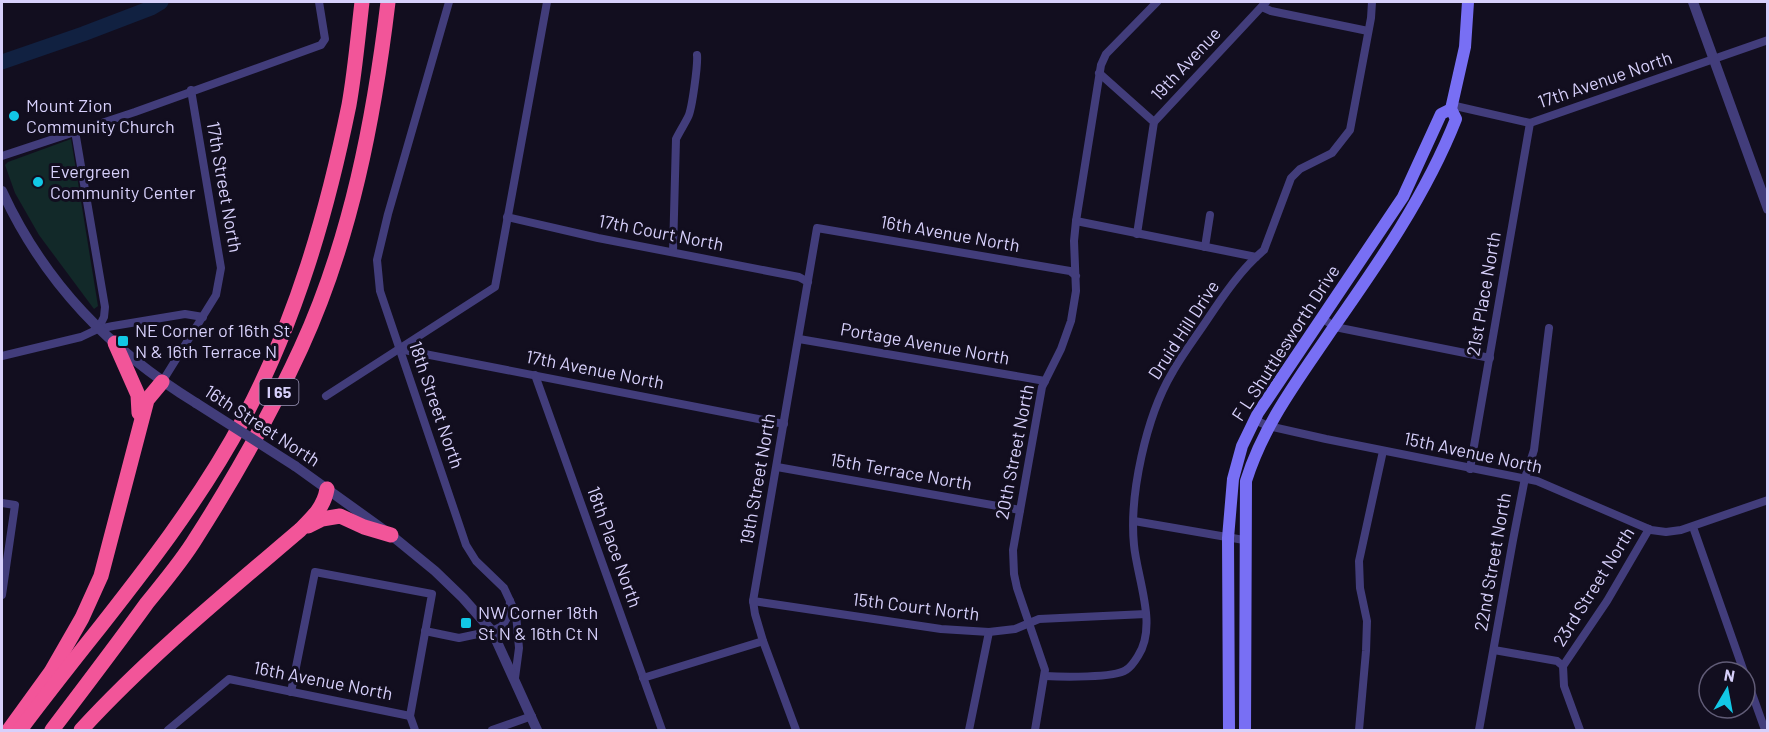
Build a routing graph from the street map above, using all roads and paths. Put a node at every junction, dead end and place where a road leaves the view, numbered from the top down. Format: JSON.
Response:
{"nodes":[{"id":1,"x":319,"y":2,"type":"edge"},
{"id":2,"x":388,"y":2,"type":"edge"},
{"id":3,"x":449,"y":2,"type":"edge"},
{"id":4,"x":547,"y":2,"type":"edge"},
{"id":5,"x":1157,"y":2,"type":"edge"},
{"id":6,"x":1372,"y":2,"type":"edge"},
{"id":7,"x":1468,"y":2,"type":"edge"},
{"id":8,"x":1693,"y":2,"type":"edge"},
{"id":9,"x":1264,"y":4,"type":"edge"},
{"id":10,"x":362,"y":6,"type":"edge"},
{"id":11,"x":1368,"y":31,"type":"junction"},
{"id":12,"x":1767,"y":40,"type":"edge"},
{"id":13,"x":697,"y":55,"type":"dead end"},
{"id":14,"x":1714,"y":60,"type":"junction"},
{"id":15,"x":1099,"y":73,"type":"junction"},
{"id":16,"x":191,"y":90,"type":"junction"},
{"id":17,"x":1451,"y":107,"type":"junction"},
{"id":18,"x":1154,"y":122,"type":"junction"},
{"id":19,"x":1530,"y":123,"type":"junction"},
{"id":20,"x":75,"y":131,"type":"junction"},
{"id":21,"x":2,"y":156,"type":"edge"},
{"id":22,"x":2,"y":191,"type":"edge"},
{"id":23,"x":1767,"y":209,"type":"edge"},
{"id":24,"x":1210,"y":215,"type":"dead end"},
{"id":25,"x":507,"y":218,"type":"junction"},
{"id":26,"x":1076,"y":221,"type":"junction"},
{"id":27,"x":817,"y":228,"type":"joint"},
{"id":28,"x":1137,"y":234,"type":"junction"},
{"id":29,"x":1205,"y":247,"type":"junction"},
{"id":30,"x":674,"y":252,"type":"junction"},
{"id":31,"x":1256,"y":257,"type":"junction"},
{"id":32,"x":1076,"y":276,"type":"junction"},
{"id":33,"x":808,"y":282,"type":"junction"},
{"id":34,"x":203,"y":317,"type":"junction"},
{"id":35,"x":1322,"y":318,"type":"junction"},
{"id":36,"x":1335,"y":327,"type":"junction"},
{"id":37,"x":1549,"y":327,"type":"dead end"},
{"id":38,"x":98,"y":329,"type":"junction"},
{"id":39,"x":799,"y":339,"type":"junction"},
{"id":40,"x":115,"y":343,"type":"junction"},
{"id":41,"x":399,"y":349,"type":"junction"},
{"id":42,"x":2,"y":356,"type":"edge"},
{"id":43,"x":1490,"y":358,"type":"junction"},
{"id":44,"x":535,"y":375,"type":"junction"},
{"id":45,"x":1045,"y":381,"type":"junction"},
{"id":46,"x":162,"y":382,"type":"junction"},
{"id":47,"x":326,"y":396,"type":"dead end"},
{"id":48,"x":1255,"y":420,"type":"junction"},
{"id":49,"x":784,"y":424,"type":"junction"},
{"id":50,"x":1268,"y":426,"type":"junction"},
{"id":51,"x":135,"y":446,"type":"junction"},
{"id":52,"x":1383,"y":451,"type":"junction"},
{"id":53,"x":777,"y":467,"type":"junction"},
{"id":54,"x":1470,"y":469,"type":"junction"},
{"id":55,"x":1525,"y":478,"type":"junction"},
{"id":56,"x":327,"y":489,"type":"junction"},
{"id":57,"x":1767,"y":500,"type":"edge"},
{"id":58,"x":2,"y":503,"type":"edge"},
{"id":59,"x":1020,"y":510,"type":"junction"},
{"id":60,"x":1134,"y":521,"type":"junction"},
{"id":61,"x":1693,"y":527,"type":"junction"},
{"id":62,"x":1649,"y":529,"type":"junction"},
{"id":63,"x":300,"y":530,"type":"junction"},
{"id":64,"x":391,"y":535,"type":"junction"},
{"id":65,"x":1228,"y":538,"type":"junction"},
{"id":66,"x":1244,"y":540,"type":"junction"},
{"id":67,"x":2,"y":595,"type":"edge"},
{"id":68,"x":510,"y":600,"type":"junction"},
{"id":69,"x":753,"y":602,"type":"junction"},
{"id":70,"x":1146,"y":614,"type":"junction"},
{"id":71,"x":1028,"y":622,"type":"junction"},
{"id":72,"x":425,"y":631,"type":"junction"},
{"id":73,"x":492,"y":631,"type":"junction"},
{"id":74,"x":989,"y":632,"type":"junction"},
{"id":75,"x":763,"y":641,"type":"junction"},
{"id":76,"x":1494,"y":650,"type":"junction"},
{"id":77,"x":1740,"y":660,"type":"edge"},
{"id":78,"x":1563,"y":666,"type":"junction"},
{"id":79,"x":1045,"y":676,"type":"junction"},
{"id":80,"x":515,"y":678,"type":"junction"},
{"id":81,"x":643,"y":678,"type":"junction"},
{"id":82,"x":291,"y":692,"type":"junction"},
{"id":83,"x":1757,"y":706,"type":"edge"},
{"id":84,"x":410,"y":716,"type":"junction"},
{"id":85,"x":532,"y":716,"type":"junction"},
{"id":86,"x":9,"y":730,"type":"edge"},
{"id":87,"x":20,"y":730,"type":"edge"},
{"id":88,"x":52,"y":730,"type":"edge"},
{"id":89,"x":81,"y":730,"type":"edge"},
{"id":90,"x":168,"y":730,"type":"edge"},
{"id":91,"x":415,"y":730,"type":"edge"},
{"id":92,"x":492,"y":730,"type":"edge"},
{"id":93,"x":537,"y":730,"type":"edge"},
{"id":94,"x":662,"y":730,"type":"edge"},
{"id":95,"x":796,"y":730,"type":"edge"},
{"id":96,"x":969,"y":730,"type":"edge"},
{"id":97,"x":1035,"y":730,"type":"edge"},
{"id":98,"x":1228,"y":730,"type":"edge"},
{"id":99,"x":1245,"y":730,"type":"edge"},
{"id":100,"x":1359,"y":730,"type":"edge"},
{"id":101,"x":1479,"y":730,"type":"edge"},
{"id":102,"x":1580,"y":730,"type":"edge"},
{"id":103,"x":1766,"y":730,"type":"edge"}],
"edges":[{"from":1,"to":16,"type":"street"},
{"from":2,"to":88,"type":"highway","number":"I 65"},
{"from":3,"to":41,"type":"street","name":"18th Street North"},
{"from":4,"to":25,"type":"street"},
{"from":5,"to":15,"type":"street","name":"20th Street North"},
{"from":6,"to":11,"type":"street","name":"Druid Hill Drive"},
{"from":7,"to":17,"type":"main road","name":"F L Shuttlesworth Drive"},
{"from":8,"to":14,"type":"street"},
{"from":9,"to":11,"type":"street"},
{"from":9,"to":18,"type":"street","name":"19th Avenue"},
{"from":10,"to":87,"type":"highway","number":"I 65"},
{"from":11,"to":31,"type":"street","name":"Druid Hill Drive"},
{"from":12,"to":14,"type":"street","name":"17th Avenue North"},
{"from":13,"to":30,"type":"street"},
{"from":14,"to":19,"type":"street","name":"17th Avenue North"},
{"from":14,"to":23,"type":"street"},
{"from":15,"to":18,"type":"street"},
{"from":15,"to":26,"type":"street","name":"20th Street North"},
{"from":16,"to":20,"type":"street"},
{"from":16,"to":34,"type":"street","name":"17th Street North"},
{"from":17,"to":19,"type":"street","name":"17th Avenue North"},
{"from":17,"to":35,"type":"main road","name":"F L Shuttlesworth Drive"},
{"from":17,"to":36,"type":"main road","name":"F L Shuttlesworth Drive"},
{"from":18,"to":28,"type":"street"},
{"from":19,"to":43,"type":"street","name":"21st Place North"},
{"from":20,"to":21,"type":"street"},
{"from":20,"to":38,"type":"street"},
{"from":22,"to":38,"type":"street","name":"16th Street North"},
{"from":24,"to":29,"type":"street"},
{"from":25,"to":30,"type":"street","name":"17th Court North"},
{"from":25,"to":41,"type":"street"},
{"from":26,"to":28,"type":"street"},
{"from":26,"to":32,"type":"street","name":"20th Street North"},
{"from":27,"to":32,"type":"street","name":"16th Avenue North"},
{"from":27,"to":33,"type":"street","name":"19th Street North"},
{"from":28,"to":29,"type":"street"},
{"from":29,"to":31,"type":"street"},
{"from":30,"to":33,"type":"street","name":"17th Court North"},
{"from":31,"to":60,"type":"street","name":"Druid Hill Drive"},
{"from":32,"to":45,"type":"street","name":"20th Street North"},
{"from":33,"to":39,"type":"street","name":"19th Street North"},
{"from":34,"to":38,"type":"street"},
{"from":34,"to":46,"type":"street","name":"17th Street North"},
{"from":35,"to":36,"type":"street"},
{"from":35,"to":48,"type":"main road","name":"F L Shuttlesworth Drive"},
{"from":36,"to":43,"type":"street"},
{"from":36,"to":50,"type":"main road","name":"F L Shuttlesworth Drive"},
{"from":37,"to":55,"type":"street","name":"22nd Street North"},
{"from":38,"to":40,"type":"street","name":"16th Street North"},
{"from":38,"to":42,"type":"street"},
{"from":39,"to":45,"type":"street","name":"Portage Avenue North"},
{"from":39,"to":49,"type":"street","name":"19th Street North"},
{"from":40,"to":46,"type":"street","name":"16th Street North"},
{"from":40,"to":51,"type":"highway"},
{"from":41,"to":44,"type":"street","name":"17th Avenue North"},
{"from":41,"to":47,"type":"street"},
{"from":41,"to":68,"type":"street","name":"18th Street North"},
{"from":43,"to":54,"type":"street","name":"21st Place North"},
{"from":44,"to":49,"type":"street","name":"17th Avenue North"},
{"from":44,"to":81,"type":"street","name":"18th Place North"},
{"from":45,"to":59,"type":"street","name":"20th Street North"},
{"from":46,"to":51,"type":"highway"},
{"from":46,"to":56,"type":"street","name":"16th Street North","bridge":true},
{"from":48,"to":50,"type":"street","name":"15th Avenue North"},
{"from":48,"to":65,"type":"main road","name":"F L Shuttlesworth Drive"},
{"from":49,"to":53,"type":"street","name":"19th Street North"},
{"from":50,"to":52,"type":"street","name":"15th Avenue North"},
{"from":50,"to":66,"type":"main road","name":"F L Shuttlesworth Drive"},
{"from":51,"to":86,"type":"highway"},
{"from":52,"to":54,"type":"street","name":"15th Avenue North"},
{"from":52,"to":100,"type":"street"},
{"from":53,"to":59,"type":"street","name":"15th Terrace North"},
{"from":53,"to":69,"type":"street","name":"19th Street North"},
{"from":54,"to":55,"type":"street","name":"15th Avenue North"},
{"from":55,"to":62,"type":"street","name":"15th Avenue North"},
{"from":55,"to":76,"type":"street","name":"22nd Street North"},
{"from":56,"to":63,"type":"highway"},
{"from":56,"to":64,"type":"street","name":"16th Street North"},
{"from":57,"to":61,"type":"street","name":"15th Avenue North"},
{"from":58,"to":67,"type":"street"},
{"from":59,"to":71,"type":"street","name":"20th Street North"},
{"from":60,"to":65,"type":"street"},
{"from":60,"to":70,"type":"street","name":"Druid Hill Drive"},
{"from":61,"to":62,"type":"street","name":"15th Avenue North"},
{"from":61,"to":77,"type":"street"},
{"from":62,"to":78,"type":"street","name":"23rd Street North"},
{"from":63,"to":64,"type":"highway"},
{"from":63,"to":89,"type":"highway"},
{"from":64,"to":73,"type":"street","name":"16th Street North"},
{"from":65,"to":66,"type":"street"},
{"from":65,"to":98,"type":"main road","name":"F L Shuttlesworth Drive"},
{"from":66,"to":99,"type":"main road","name":"F L Shuttlesworth Drive"},
{"from":68,"to":73,"type":"street"},
{"from":68,"to":80,"type":"street","name":"18th Street North"},
{"from":69,"to":74,"type":"street","name":"15th Court North"},
{"from":69,"to":75,"type":"street","name":"19th Street North"},
{"from":70,"to":71,"type":"street","name":"15th Court North"},
{"from":70,"to":79,"type":"street","name":"Druid Hill Drive"},
{"from":71,"to":74,"type":"street","name":"15th Court North"},
{"from":71,"to":79,"type":"street","name":"20th Street North"},
{"from":72,"to":73,"type":"street"},
{"from":72,"to":82,"type":"street"},
{"from":72,"to":84,"type":"street"},
{"from":73,"to":80,"type":"street","name":"16th Street North"},
{"from":74,"to":96,"type":"street"},
{"from":75,"to":81,"type":"street"},
{"from":75,"to":95,"type":"street","name":"19th Street North"},
{"from":76,"to":78,"type":"street"},
{"from":76,"to":101,"type":"street","name":"22nd Street North"},
{"from":78,"to":102,"type":"street","name":"23rd Street North"},
{"from":79,"to":97,"type":"street","name":"20th Street North"},
{"from":80,"to":85,"type":"street"},
{"from":81,"to":94,"type":"street","name":"18th Place North"},
{"from":82,"to":84,"type":"street","name":"16th Avenue North"},
{"from":82,"to":90,"type":"street","name":"16th Avenue North"},
{"from":83,"to":103,"type":"street"},
{"from":84,"to":91,"type":"street"},
{"from":85,"to":92,"type":"street"},
{"from":85,"to":93,"type":"street"}]}
